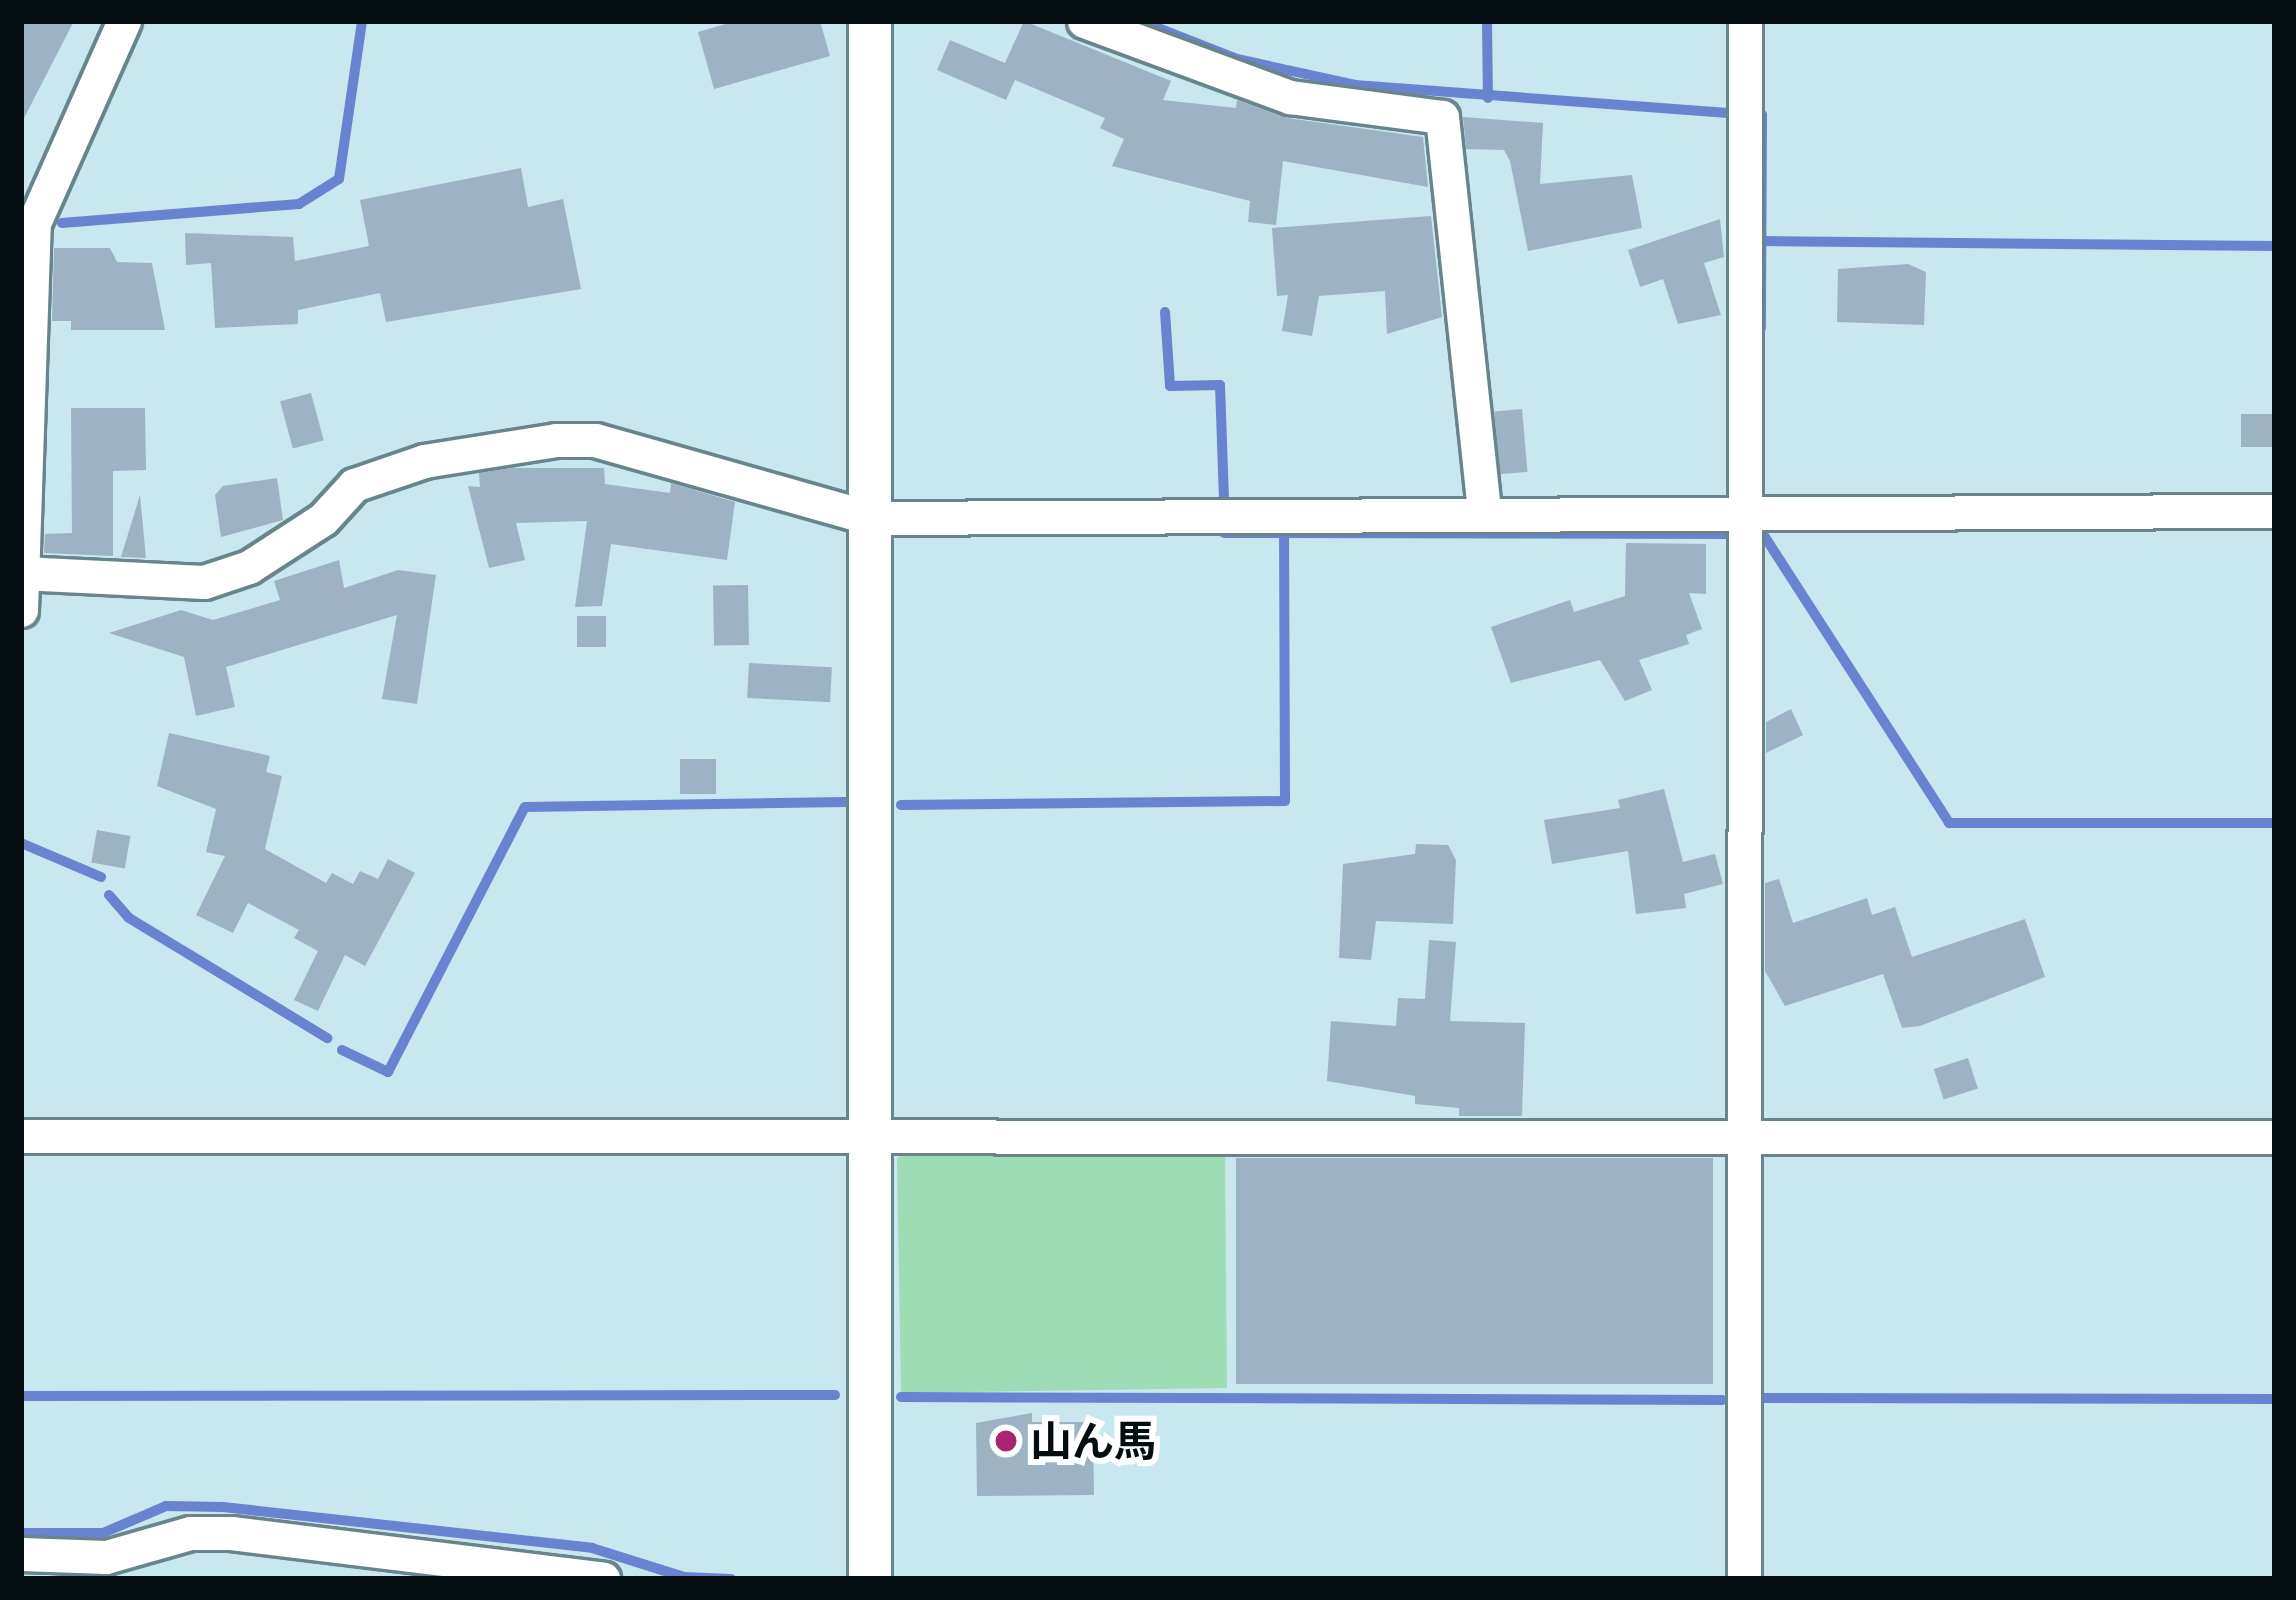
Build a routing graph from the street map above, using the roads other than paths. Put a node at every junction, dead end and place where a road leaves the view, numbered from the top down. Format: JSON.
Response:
{"nodes":[{"id":1,"x":124,"y":21,"type":"edge"},
{"id":2,"x":870,"y":21,"type":"edge"},
{"id":3,"x":1084,"y":21,"type":"edge"},
{"id":4,"x":1745,"y":21,"type":"edge"},
{"id":5,"x":1743,"y":511,"type":"junction"},
{"id":6,"x":2275,"y":511,"type":"edge"},
{"id":7,"x":1484,"y":513,"type":"junction"},
{"id":8,"x":870,"y":518,"type":"junction"},
{"id":9,"x":24,"y":573,"type":"edge"},
{"id":10,"x":21,"y":610,"type":"edge"},
{"id":11,"x":21,"y":1136,"type":"edge"},
{"id":12,"x":873,"y":1136,"type":"junction"},
{"id":13,"x":1744,"y":1136,"type":"junction"},
{"id":14,"x":2275,"y":1138,"type":"edge"},
{"id":15,"x":21,"y":1554,"type":"edge"},
{"id":16,"x":603,"y":1579,"type":"edge"},
{"id":17,"x":870,"y":1579,"type":"edge"},
{"id":18,"x":1744,"y":1579,"type":"edge"}],
"edges":[{"from":1,"to":9,"type":"street"},
{"from":2,"to":8,"type":"street"},
{"from":3,"to":7,"type":"street"},
{"from":4,"to":5,"type":"street"},
{"from":5,"to":6,"type":"street"},
{"from":5,"to":7,"type":"street"},
{"from":5,"to":13,"type":"street"},
{"from":7,"to":8,"type":"street"},
{"from":8,"to":9,"type":"street"},
{"from":8,"to":12,"type":"street"},
{"from":9,"to":10,"type":"street"},
{"from":11,"to":12,"type":"street"},
{"from":12,"to":13,"type":"street"},
{"from":12,"to":17,"type":"street"},
{"from":13,"to":14,"type":"street"},
{"from":13,"to":18,"type":"street"},
{"from":15,"to":16,"type":"street"}]}
